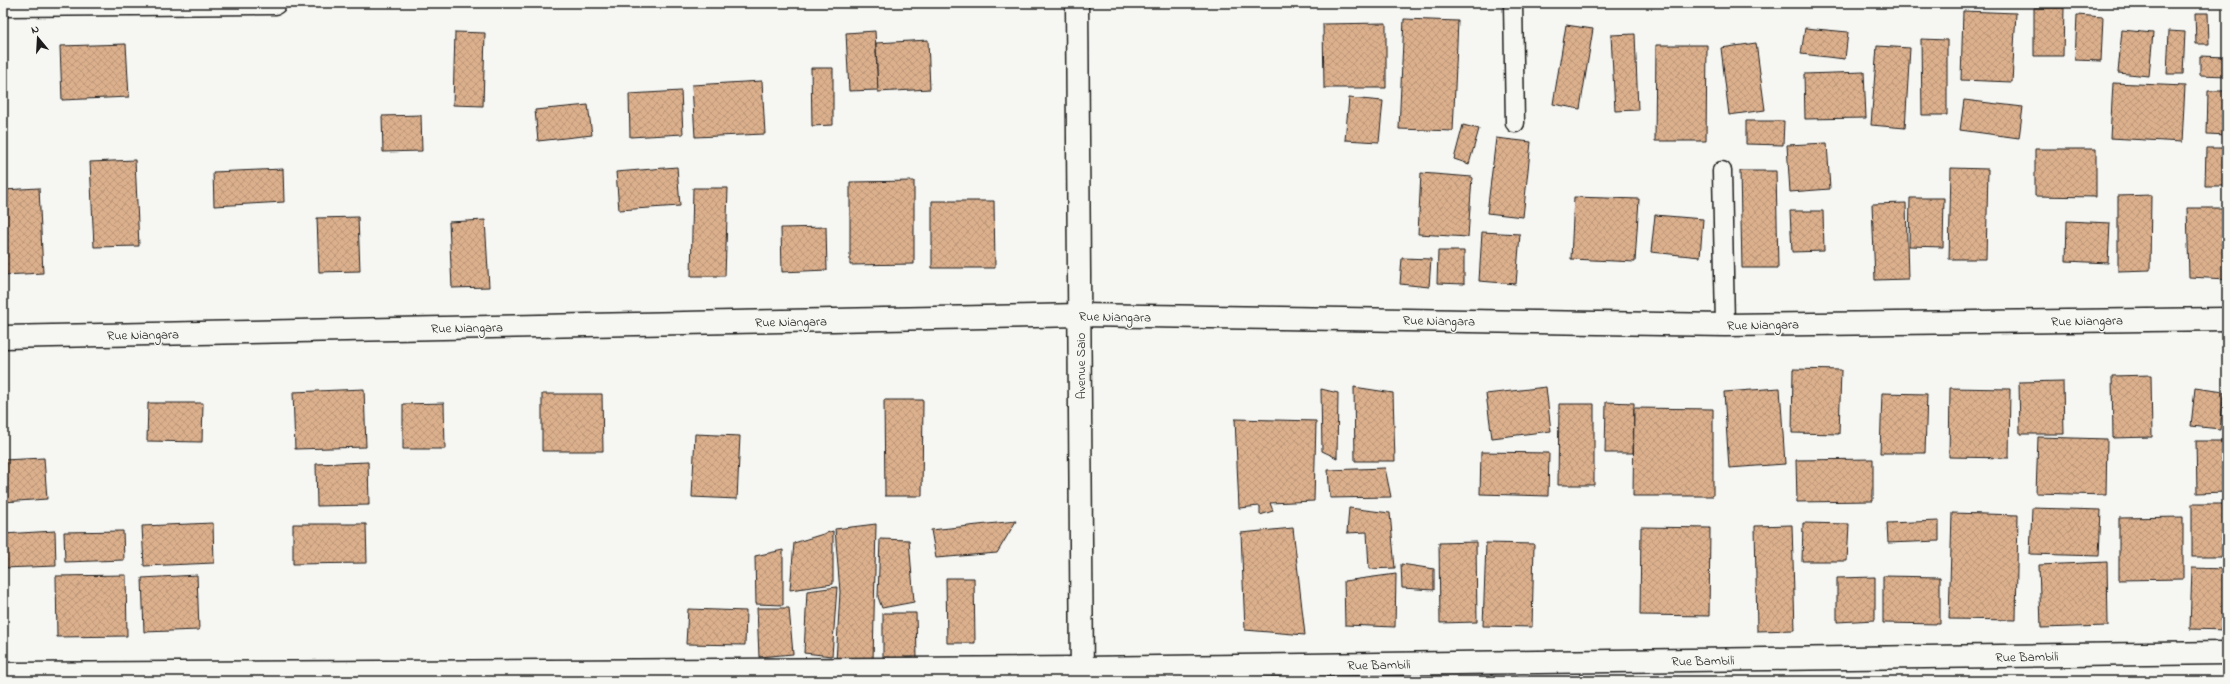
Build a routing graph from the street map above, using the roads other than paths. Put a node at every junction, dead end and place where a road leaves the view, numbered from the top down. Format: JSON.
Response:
{"nodes":[{"id":1,"x":275,"y":3,"type":"edge"},
{"id":2,"x":1077,"y":3,"type":"edge"},
{"id":3,"x":1513,"y":3,"type":"edge"},
{"id":4,"x":3,"y":5,"type":"edge"},
{"id":5,"x":1515,"y":123,"type":"dead end"},
{"id":6,"x":1722,"y":171,"type":"dead end"},
{"id":7,"x":1080,"y":315,"type":"junction"},
{"id":8,"x":2227,"y":319,"type":"edge"},
{"id":9,"x":1725,"y":325,"type":"junction"},
{"id":10,"x":3,"y":336,"type":"edge"},
{"id":11,"x":2227,"y":653,"type":"edge"},
{"id":12,"x":3,"y":674,"type":"edge"},
{"id":13,"x":1082,"y":675,"type":"edge"}],
"edges":[{"from":1,"to":4,"type":"street"},
{"from":2,"to":7,"type":"street","name":"Avenue Saio"},
{"from":3,"to":5,"type":"lane"},
{"from":6,"to":9,"type":"lane"},
{"from":7,"to":9,"type":"street","name":"Rue Niangara"},
{"from":7,"to":10,"type":"street","name":"Rue Niangara"},
{"from":7,"to":13,"type":"street","name":"Avenue Saio"},
{"from":8,"to":9,"type":"street","name":"Rue Niangara"},
{"from":11,"to":13,"type":"street","name":"Rue Bambili"},
{"from":12,"to":13,"type":"street","name":"Rue Bambili"}]}
